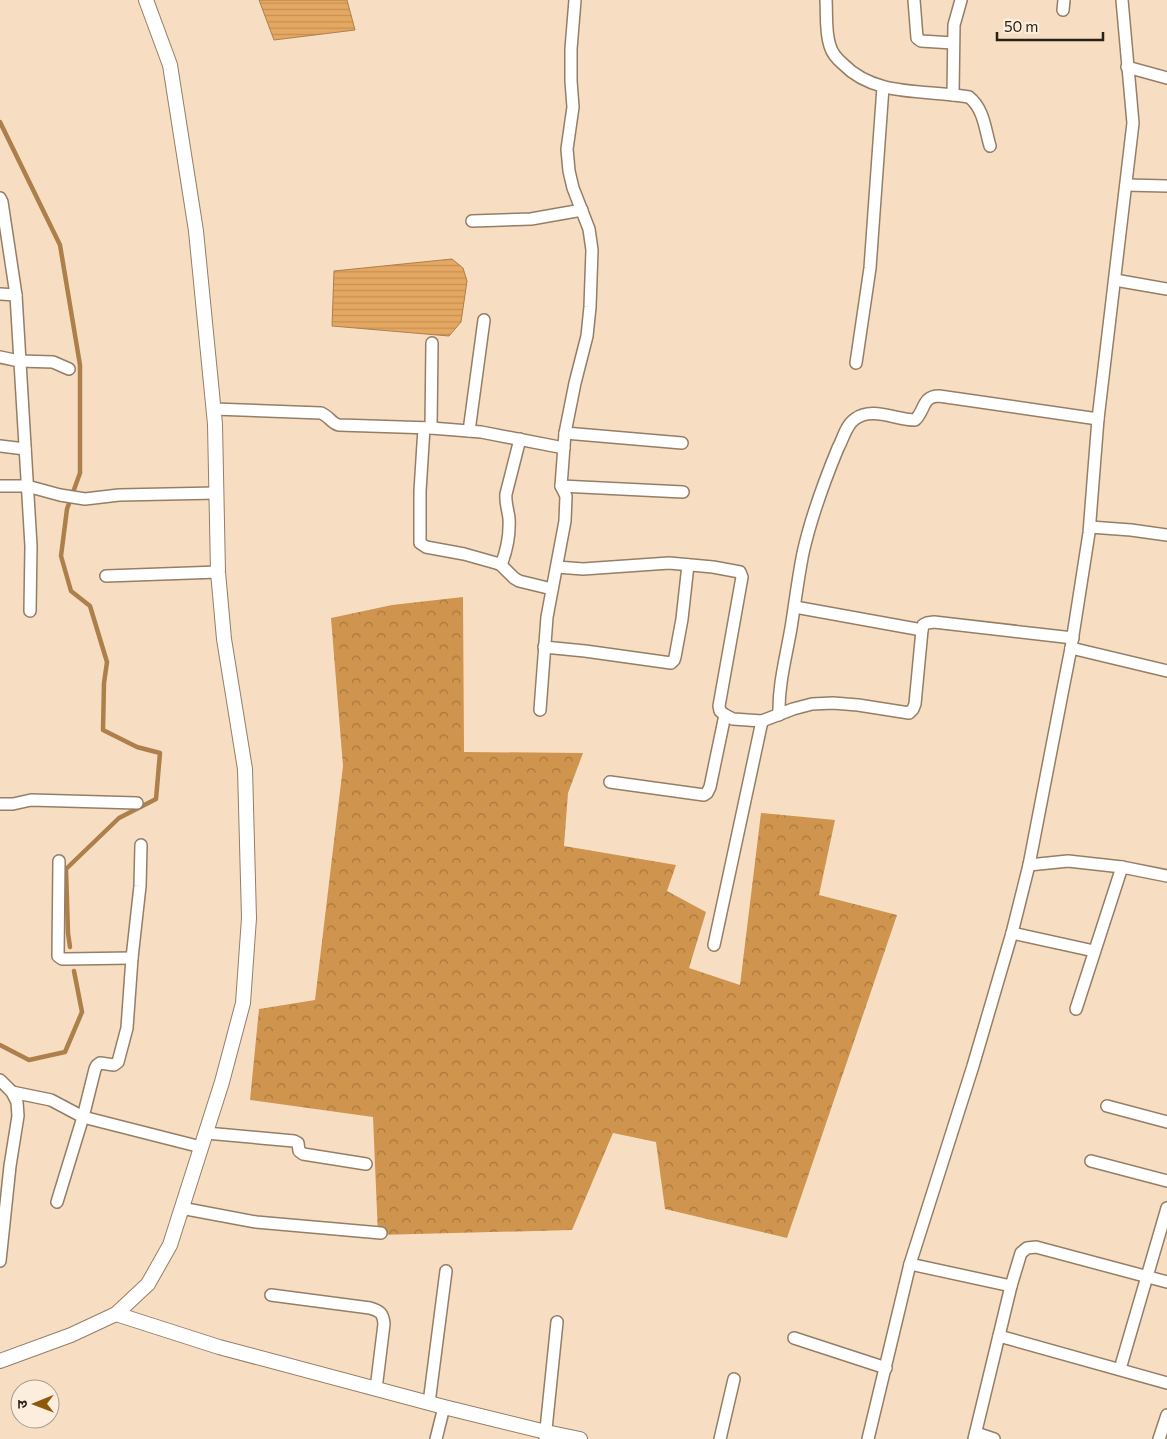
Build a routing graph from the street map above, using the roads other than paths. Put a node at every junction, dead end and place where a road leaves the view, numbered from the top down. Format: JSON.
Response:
{"nodes":[{"id":1,"x":146,"y":0,"type":"edge"},
{"id":2,"x":574,"y":0,"type":"edge"},
{"id":3,"x":826,"y":0,"type":"edge"},
{"id":4,"x":914,"y":0,"type":"edge"},
{"id":5,"x":961,"y":0,"type":"edge"},
{"id":6,"x":1122,"y":0,"type":"edge"},
{"id":7,"x":953,"y":43,"type":"junction"},
{"id":8,"x":1127,"y":68,"type":"junction"},
{"id":9,"x":1167,"y":78,"type":"edge"},
{"id":10,"x":883,"y":87,"type":"junction"},
{"id":11,"x":953,"y":95,"type":"junction"},
{"id":12,"x":990,"y":146,"type":"dead end"},
{"id":13,"x":1126,"y":185,"type":"junction"},
{"id":14,"x":1167,"y":186,"type":"edge"},
{"id":15,"x":0,"y":198,"type":"edge"},
{"id":16,"x":582,"y":210,"type":"junction"},
{"id":17,"x":472,"y":221,"type":"dead end"},
{"id":18,"x":1115,"y":280,"type":"junction"},
{"id":19,"x":1167,"y":289,"type":"edge"},
{"id":20,"x":0,"y":294,"type":"edge"},
{"id":21,"x":16,"y":295,"type":"junction"},
{"id":22,"x":484,"y":320,"type":"dead end"},
{"id":23,"x":432,"y":343,"type":"dead end"},
{"id":24,"x":0,"y":357,"type":"edge"},
{"id":25,"x":19,"y":361,"type":"junction"},
{"id":26,"x":856,"y":363,"type":"dead end"},
{"id":27,"x":69,"y":370,"type":"dead end"},
{"id":28,"x":214,"y":409,"type":"junction"},
{"id":29,"x":1098,"y":419,"type":"junction"},
{"id":30,"x":427,"y":428,"type":"junction"},
{"id":31,"x":469,"y":431,"type":"junction"},
{"id":32,"x":565,"y":433,"type":"junction"},
{"id":33,"x":520,"y":439,"type":"junction"},
{"id":34,"x":682,"y":443,"type":"dead end"},
{"id":35,"x":0,"y":446,"type":"edge"},
{"id":36,"x":564,"y":448,"type":"junction"},
{"id":37,"x":25,"y":449,"type":"junction"},
{"id":38,"x":0,"y":486,"type":"edge"},
{"id":39,"x":27,"y":486,"type":"junction"},
{"id":40,"x":561,"y":486,"type":"junction"},
{"id":41,"x":682,"y":492,"type":"dead end"},
{"id":42,"x":217,"y":493,"type":"junction"},
{"id":43,"x":1090,"y":527,"type":"junction"},
{"id":44,"x":1167,"y":535,"type":"edge"},
{"id":45,"x":501,"y":565,"type":"junction"},
{"id":46,"x":688,"y":565,"type":"junction"},
{"id":47,"x":557,"y":567,"type":"junction"},
{"id":48,"x":218,"y":572,"type":"junction"},
{"id":49,"x":106,"y":576,"type":"dead end"},
{"id":50,"x":552,"y":589,"type":"junction"},
{"id":51,"x":794,"y":607,"type":"junction"},
{"id":52,"x":30,"y":611,"type":"dead end"},
{"id":53,"x":922,"y":630,"type":"junction"},
{"id":54,"x":1072,"y":643,"type":"junction"},
{"id":55,"x":544,"y":647,"type":"junction"},
{"id":56,"x":1167,"y":672,"type":"edge"},
{"id":57,"x":540,"y":710,"type":"dead end"},
{"id":58,"x":725,"y":715,"type":"junction"},
{"id":59,"x":779,"y":715,"type":"junction"},
{"id":60,"x":762,"y":721,"type":"junction"},
{"id":61,"x":610,"y":782,"type":"dead end"},
{"id":62,"x":137,"y":803,"type":"dead end"},
{"id":63,"x":0,"y":804,"type":"edge"},
{"id":64,"x":141,"y":845,"type":"dead end"},
{"id":65,"x":59,"y":861,"type":"dead end"},
{"id":66,"x":1029,"y":865,"type":"junction"},
{"id":67,"x":1122,"y":867,"type":"junction"},
{"id":68,"x":1167,"y":876,"type":"edge"},
{"id":69,"x":1012,"y":932,"type":"junction"},
{"id":70,"x":714,"y":945,"type":"dead end"},
{"id":71,"x":1094,"y":951,"type":"junction"},
{"id":72,"x":132,"y":958,"type":"junction"},
{"id":73,"x":1076,"y":1009,"type":"dead end"},
{"id":74,"x":0,"y":1080,"type":"edge"},
{"id":75,"x":12,"y":1092,"type":"junction"},
{"id":76,"x":1107,"y":1106,"type":"dead end"},
{"id":77,"x":83,"y":1117,"type":"junction"},
{"id":78,"x":1167,"y":1122,"type":"edge"},
{"id":79,"x":206,"y":1133,"type":"junction"},
{"id":80,"x":201,"y":1147,"type":"junction"},
{"id":81,"x":1091,"y":1161,"type":"dead end"},
{"id":82,"x":366,"y":1164,"type":"dead end"},
{"id":83,"x":5,"y":1165,"type":"edge"},
{"id":84,"x":1167,"y":1181,"type":"edge"},
{"id":85,"x":56,"y":1202,"type":"dead end"},
{"id":86,"x":182,"y":1208,"type":"junction"},
{"id":87,"x":1167,"y":1208,"type":"edge"},
{"id":88,"x":381,"y":1233,"type":"dead end"},
{"id":89,"x":0,"y":1261,"type":"edge"},
{"id":90,"x":910,"y":1264,"type":"junction"},
{"id":91,"x":446,"y":1271,"type":"dead end"},
{"id":92,"x":1147,"y":1278,"type":"junction"},
{"id":93,"x":1167,"y":1282,"type":"edge"},
{"id":94,"x":1011,"y":1286,"type":"junction"},
{"id":95,"x":271,"y":1295,"type":"dead end"},
{"id":96,"x":116,"y":1314,"type":"junction"},
{"id":97,"x":557,"y":1322,"type":"dead end"},
{"id":98,"x":999,"y":1336,"type":"junction"},
{"id":99,"x":794,"y":1338,"type":"dead end"},
{"id":100,"x":0,"y":1361,"type":"edge"},
{"id":101,"x":886,"y":1368,"type":"junction"},
{"id":102,"x":1120,"y":1369,"type":"junction"},
{"id":103,"x":734,"y":1379,"type":"dead end"},
{"id":104,"x":1167,"y":1383,"type":"edge"},
{"id":105,"x":376,"y":1389,"type":"junction"},
{"id":106,"x":429,"y":1403,"type":"junction"},
{"id":107,"x":444,"y":1407,"type":"junction"},
{"id":108,"x":1167,"y":1415,"type":"edge"},
{"id":109,"x":546,"y":1436,"type":"edge"},
{"id":110,"x":975,"y":1436,"type":"edge"},
{"id":111,"x":436,"y":1439,"type":"edge"},
{"id":112,"x":580,"y":1439,"type":"edge"},
{"id":113,"x":720,"y":1439,"type":"edge"},
{"id":114,"x":868,"y":1439,"type":"edge"},
{"id":115,"x":994,"y":1439,"type":"edge"},
{"id":116,"x":1159,"y":1439,"type":"edge"}],
"edges":[{"from":1,"to":28,"type":"street"},
{"from":2,"to":16,"type":"street"},
{"from":3,"to":10,"type":"street"},
{"from":4,"to":7,"type":"street"},
{"from":5,"to":7,"type":"street"},
{"from":6,"to":8,"type":"street"},
{"from":7,"to":11,"type":"street"},
{"from":8,"to":9,"type":"street"},
{"from":8,"to":13,"type":"street"},
{"from":10,"to":11,"type":"street"},
{"from":10,"to":26,"type":"street"},
{"from":11,"to":12,"type":"street"},
{"from":13,"to":14,"type":"street"},
{"from":13,"to":18,"type":"street"},
{"from":15,"to":21,"type":"street"},
{"from":16,"to":17,"type":"street"},
{"from":16,"to":32,"type":"street"},
{"from":18,"to":19,"type":"street"},
{"from":18,"to":29,"type":"street"},
{"from":20,"to":21,"type":"street"},
{"from":21,"to":25,"type":"street"},
{"from":22,"to":31,"type":"street"},
{"from":23,"to":30,"type":"street"},
{"from":24,"to":25,"type":"street"},
{"from":25,"to":27,"type":"street"},
{"from":25,"to":37,"type":"street"},
{"from":28,"to":30,"type":"street"},
{"from":28,"to":42,"type":"street"},
{"from":29,"to":43,"type":"street"},
{"from":29,"to":51,"type":"street"},
{"from":30,"to":31,"type":"street"},
{"from":30,"to":45,"type":"street"},
{"from":31,"to":33,"type":"street"},
{"from":32,"to":34,"type":"street"},
{"from":32,"to":36,"type":"street"},
{"from":33,"to":36,"type":"street"},
{"from":33,"to":45,"type":"street"},
{"from":35,"to":37,"type":"street"},
{"from":36,"to":40,"type":"street"},
{"from":37,"to":39,"type":"street"},
{"from":38,"to":39,"type":"street"},
{"from":39,"to":42,"type":"street"},
{"from":39,"to":52,"type":"street"},
{"from":40,"to":41,"type":"street"},
{"from":40,"to":47,"type":"street"},
{"from":42,"to":48,"type":"street"},
{"from":43,"to":44,"type":"street"},
{"from":43,"to":54,"type":"street"},
{"from":45,"to":50,"type":"street"},
{"from":46,"to":47,"type":"street"},
{"from":46,"to":55,"type":"street"},
{"from":46,"to":58,"type":"street"},
{"from":47,"to":50,"type":"street"},
{"from":48,"to":49,"type":"street"},
{"from":48,"to":79,"type":"street"},
{"from":50,"to":55,"type":"street"},
{"from":51,"to":53,"type":"street"},
{"from":51,"to":59,"type":"street"},
{"from":53,"to":54,"type":"street"},
{"from":53,"to":59,"type":"street"},
{"from":54,"to":56,"type":"street"},
{"from":54,"to":66,"type":"street"},
{"from":55,"to":57,"type":"street"},
{"from":58,"to":60,"type":"street"},
{"from":58,"to":61,"type":"street"},
{"from":59,"to":60,"type":"street"},
{"from":60,"to":70,"type":"street"},
{"from":62,"to":63,"type":"street"},
{"from":64,"to":72,"type":"street"},
{"from":65,"to":72,"type":"street"},
{"from":66,"to":67,"type":"street"},
{"from":66,"to":69,"type":"street"},
{"from":67,"to":68,"type":"street"},
{"from":67,"to":71,"type":"street"},
{"from":69,"to":71,"type":"street"},
{"from":69,"to":90,"type":"street"},
{"from":71,"to":73,"type":"street"},
{"from":72,"to":77,"type":"street"},
{"from":74,"to":75,"type":"street"},
{"from":75,"to":77,"type":"street"},
{"from":75,"to":83,"type":"street"},
{"from":76,"to":78,"type":"street"},
{"from":77,"to":80,"type":"street"},
{"from":77,"to":85,"type":"street"},
{"from":79,"to":80,"type":"street"},
{"from":79,"to":82,"type":"street"},
{"from":80,"to":86,"type":"street"},
{"from":81,"to":84,"type":"street"},
{"from":83,"to":89,"type":"street"},
{"from":86,"to":88,"type":"street"},
{"from":86,"to":96,"type":"street"},
{"from":87,"to":92,"type":"street"},
{"from":90,"to":94,"type":"street"},
{"from":90,"to":101,"type":"street"},
{"from":91,"to":106,"type":"street"},
{"from":92,"to":93,"type":"street"},
{"from":92,"to":94,"type":"street"},
{"from":92,"to":102,"type":"street"},
{"from":94,"to":98,"type":"street"},
{"from":95,"to":105,"type":"street"},
{"from":96,"to":100,"type":"street"},
{"from":96,"to":105,"type":"street"},
{"from":97,"to":109,"type":"street"},
{"from":98,"to":102,"type":"street"},
{"from":98,"to":110,"type":"street"},
{"from":99,"to":101,"type":"street"},
{"from":101,"to":114,"type":"street"},
{"from":102,"to":104,"type":"street"},
{"from":103,"to":113,"type":"street"},
{"from":105,"to":106,"type":"street"},
{"from":106,"to":107,"type":"street"},
{"from":107,"to":109,"type":"street"},
{"from":107,"to":111,"type":"street"},
{"from":108,"to":116,"type":"street"},
{"from":109,"to":112,"type":"street"},
{"from":110,"to":115,"type":"street"}]}
